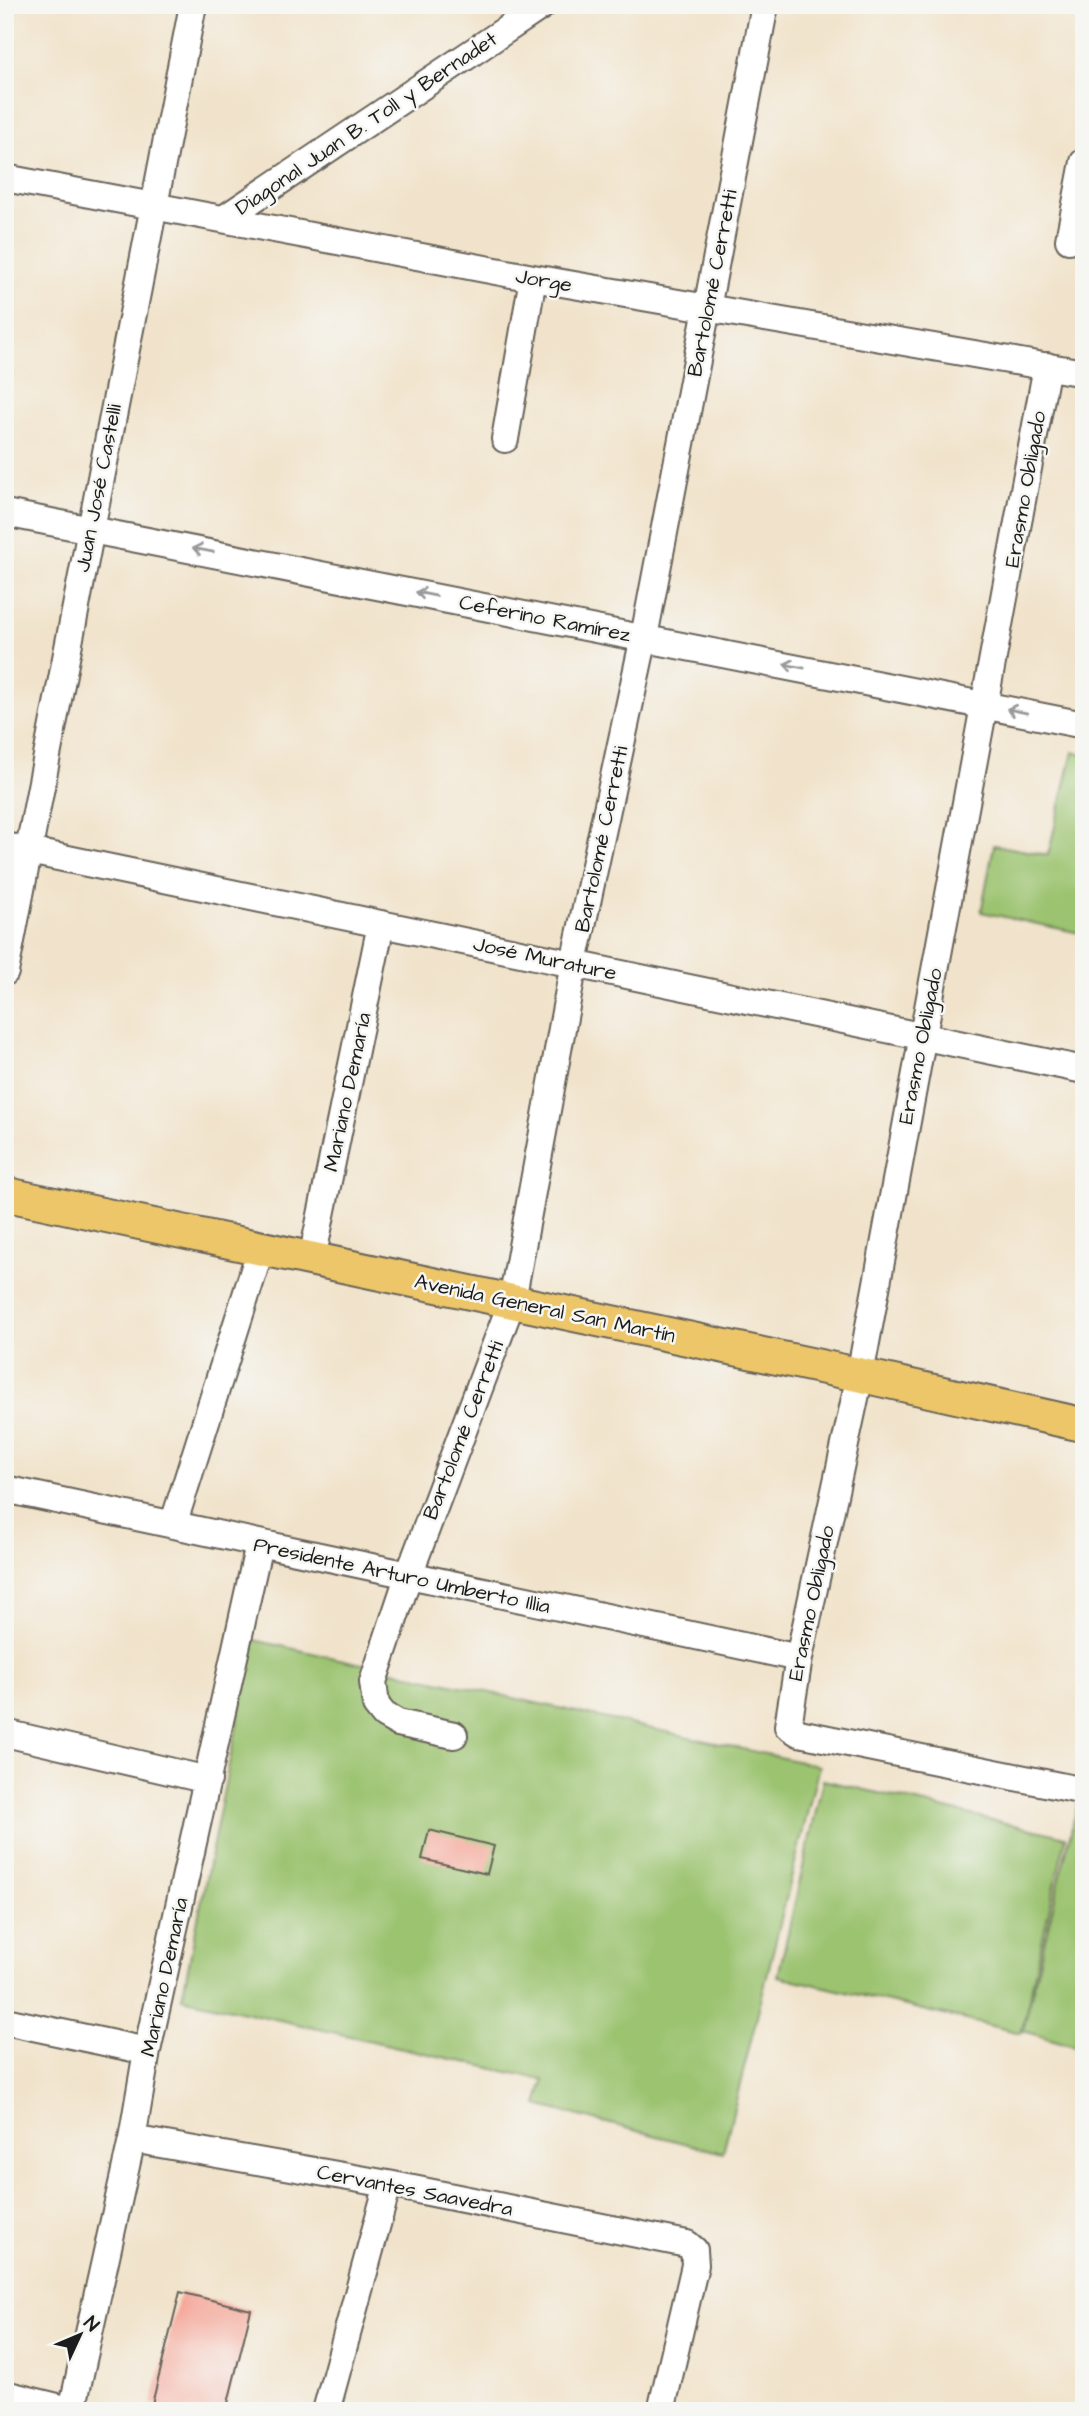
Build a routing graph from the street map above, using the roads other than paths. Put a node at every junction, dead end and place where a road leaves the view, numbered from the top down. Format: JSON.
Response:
{"nodes":[{"id":1,"x":193,"y":5,"type":"edge"},
{"id":2,"x":543,"y":5,"type":"edge"},
{"id":3,"x":765,"y":5,"type":"edge"},
{"id":4,"x":1084,"y":162,"type":"edge"},
{"id":5,"x":5,"y":177,"type":"edge"},
{"id":6,"x":152,"y":204,"type":"junction"},
{"id":7,"x":225,"y":218,"type":"junction"},
{"id":8,"x":1069,"y":240,"type":"dead end"},
{"id":9,"x":533,"y":278,"type":"junction"},
{"id":10,"x":708,"y":309,"type":"junction"},
{"id":11,"x":1047,"y":366,"type":"junction"},
{"id":12,"x":1084,"y":373,"type":"edge"},
{"id":13,"x":505,"y":439,"type":"dead end"},
{"id":14,"x":5,"y":513,"type":"edge"},
{"id":15,"x":91,"y":528,"type":"junction"},
{"id":16,"x":644,"y":637,"type":"junction"},
{"id":17,"x":986,"y":704,"type":"junction"},
{"id":18,"x":1084,"y":725,"type":"edge"},
{"id":19,"x":17,"y":848,"type":"edge"},
{"id":20,"x":381,"y":924,"type":"junction"},
{"id":21,"x":574,"y":963,"type":"junction"},
{"id":22,"x":5,"y":972,"type":"edge"},
{"id":23,"x":921,"y":1038,"type":"junction"},
{"id":24,"x":1084,"y":1070,"type":"edge"},
{"id":25,"x":5,"y":1194,"type":"edge"},
{"id":26,"x":261,"y":1248,"type":"junction"},
{"id":27,"x":312,"y":1259,"type":"junction"},
{"id":28,"x":512,"y":1301,"type":"junction"},
{"id":29,"x":860,"y":1375,"type":"junction"},
{"id":30,"x":1084,"y":1426,"type":"edge"},
{"id":31,"x":5,"y":1489,"type":"edge"},
{"id":32,"x":173,"y":1525,"type":"junction"},
{"id":33,"x":259,"y":1544,"type":"junction"},
{"id":34,"x":408,"y":1577,"type":"junction"},
{"id":35,"x":799,"y":1658,"type":"junction"},
{"id":36,"x":5,"y":1733,"type":"edge"},
{"id":37,"x":454,"y":1735,"type":"dead end"},
{"id":38,"x":208,"y":1780,"type":"junction"},
{"id":39,"x":1084,"y":1791,"type":"edge"},
{"id":40,"x":5,"y":2021,"type":"edge"},
{"id":41,"x":146,"y":2051,"type":"junction"},
{"id":42,"x":132,"y":2139,"type":"junction"},
{"id":43,"x":388,"y":2184,"type":"junction"},
{"id":44,"x":5,"y":2394,"type":"edge"},
{"id":45,"x":73,"y":2411,"type":"edge"},
{"id":46,"x":326,"y":2411,"type":"edge"},
{"id":47,"x":661,"y":2411,"type":"edge"}],
"edges":[{"from":1,"to":6,"type":"street","name":"Juan José Castelli"},
{"from":2,"to":7,"type":"street","name":"Diagonal Juan B. Toll y Bernadet"},
{"from":3,"to":10,"type":"street","name":"Bartolomé Cerretti"},
{"from":4,"to":8,"type":"street"},
{"from":5,"to":6,"type":"street","name":"Jorge"},
{"from":6,"to":7,"type":"street","name":"Jorge"},
{"from":6,"to":15,"type":"street","name":"Juan José Castelli"},
{"from":7,"to":9,"type":"street","name":"Jorge"},
{"from":9,"to":10,"type":"street","name":"Jorge"},
{"from":9,"to":13,"type":"street"},
{"from":10,"to":11,"type":"street","name":"Jorge"},
{"from":10,"to":16,"type":"street","name":"Bartolomé Cerretti"},
{"from":11,"to":12,"type":"street","name":"Jorge"},
{"from":11,"to":17,"type":"street","name":"Erasmo Obligado"},
{"from":14,"to":15,"type":"street","name":"Ceferino Ramírez"},
{"from":16,"to":15,"type":"street","name":"Ceferino Ramírez","one_way":true},
{"from":15,"to":19,"type":"street","name":"Juan José Castelli"},
{"from":17,"to":16,"type":"street","name":"Ceferino Ramírez","one_way":true},
{"from":16,"to":21,"type":"street","name":"Bartolomé Cerretti"},
{"from":18,"to":17,"type":"street","name":"Ceferino Ramírez","one_way":true},
{"from":17,"to":23,"type":"street","name":"Erasmo Obligado"},
{"from":19,"to":20,"type":"street","name":"José Murature"},
{"from":19,"to":22,"type":"street","name":"Juan José Castelli"},
{"from":20,"to":21,"type":"street","name":"José Murature"},
{"from":20,"to":27,"type":"street","name":"Mariano Demaría"},
{"from":21,"to":23,"type":"street","name":"José Murature"},
{"from":21,"to":28,"type":"street","name":"Bartolomé Cerretti"},
{"from":23,"to":24,"type":"street","name":"José Murature"},
{"from":23,"to":29,"type":"street","name":"Erasmo Obligado"},
{"from":25,"to":26,"type":"main road","name":"Avenida General San Martín"},
{"from":26,"to":27,"type":"main road","name":"Avenida General San Martín"},
{"from":26,"to":32,"type":"street"},
{"from":27,"to":28,"type":"main road","name":"Avenida General San Martín"},
{"from":28,"to":29,"type":"main road","name":"Avenida General San Martín"},
{"from":28,"to":34,"type":"street","name":"Bartolomé Cerretti"},
{"from":29,"to":30,"type":"main road","name":"Avenida General San Martín"},
{"from":29,"to":35,"type":"street","name":"Erasmo Obligado"},
{"from":31,"to":32,"type":"street","name":"Presidente Arturo Umberto Illia"},
{"from":32,"to":33,"type":"street","name":"Presidente Arturo Umberto Illia"},
{"from":33,"to":34,"type":"street","name":"Presidente Arturo Umberto Illia"},
{"from":33,"to":38,"type":"street","name":"Mariano Demaría"},
{"from":34,"to":35,"type":"street","name":"Presidente Arturo Umberto Illia"},
{"from":34,"to":37,"type":"street","name":"Bartolomé Cerretti"},
{"from":35,"to":39,"type":"street","name":"Erasmo Obligado"},
{"from":36,"to":38,"type":"street"},
{"from":38,"to":41,"type":"street","name":"Mariano Demaría"},
{"from":40,"to":41,"type":"street"},
{"from":41,"to":42,"type":"street","name":"Mariano Demaría"},
{"from":42,"to":43,"type":"street","name":"Cervantes Saavedra"},
{"from":42,"to":45,"type":"street","name":"Mariano Demaría"},
{"from":43,"to":46,"type":"street"},
{"from":43,"to":47,"type":"street","name":"Cervantes Saavedra"},
{"from":44,"to":45,"type":"street"}]}
